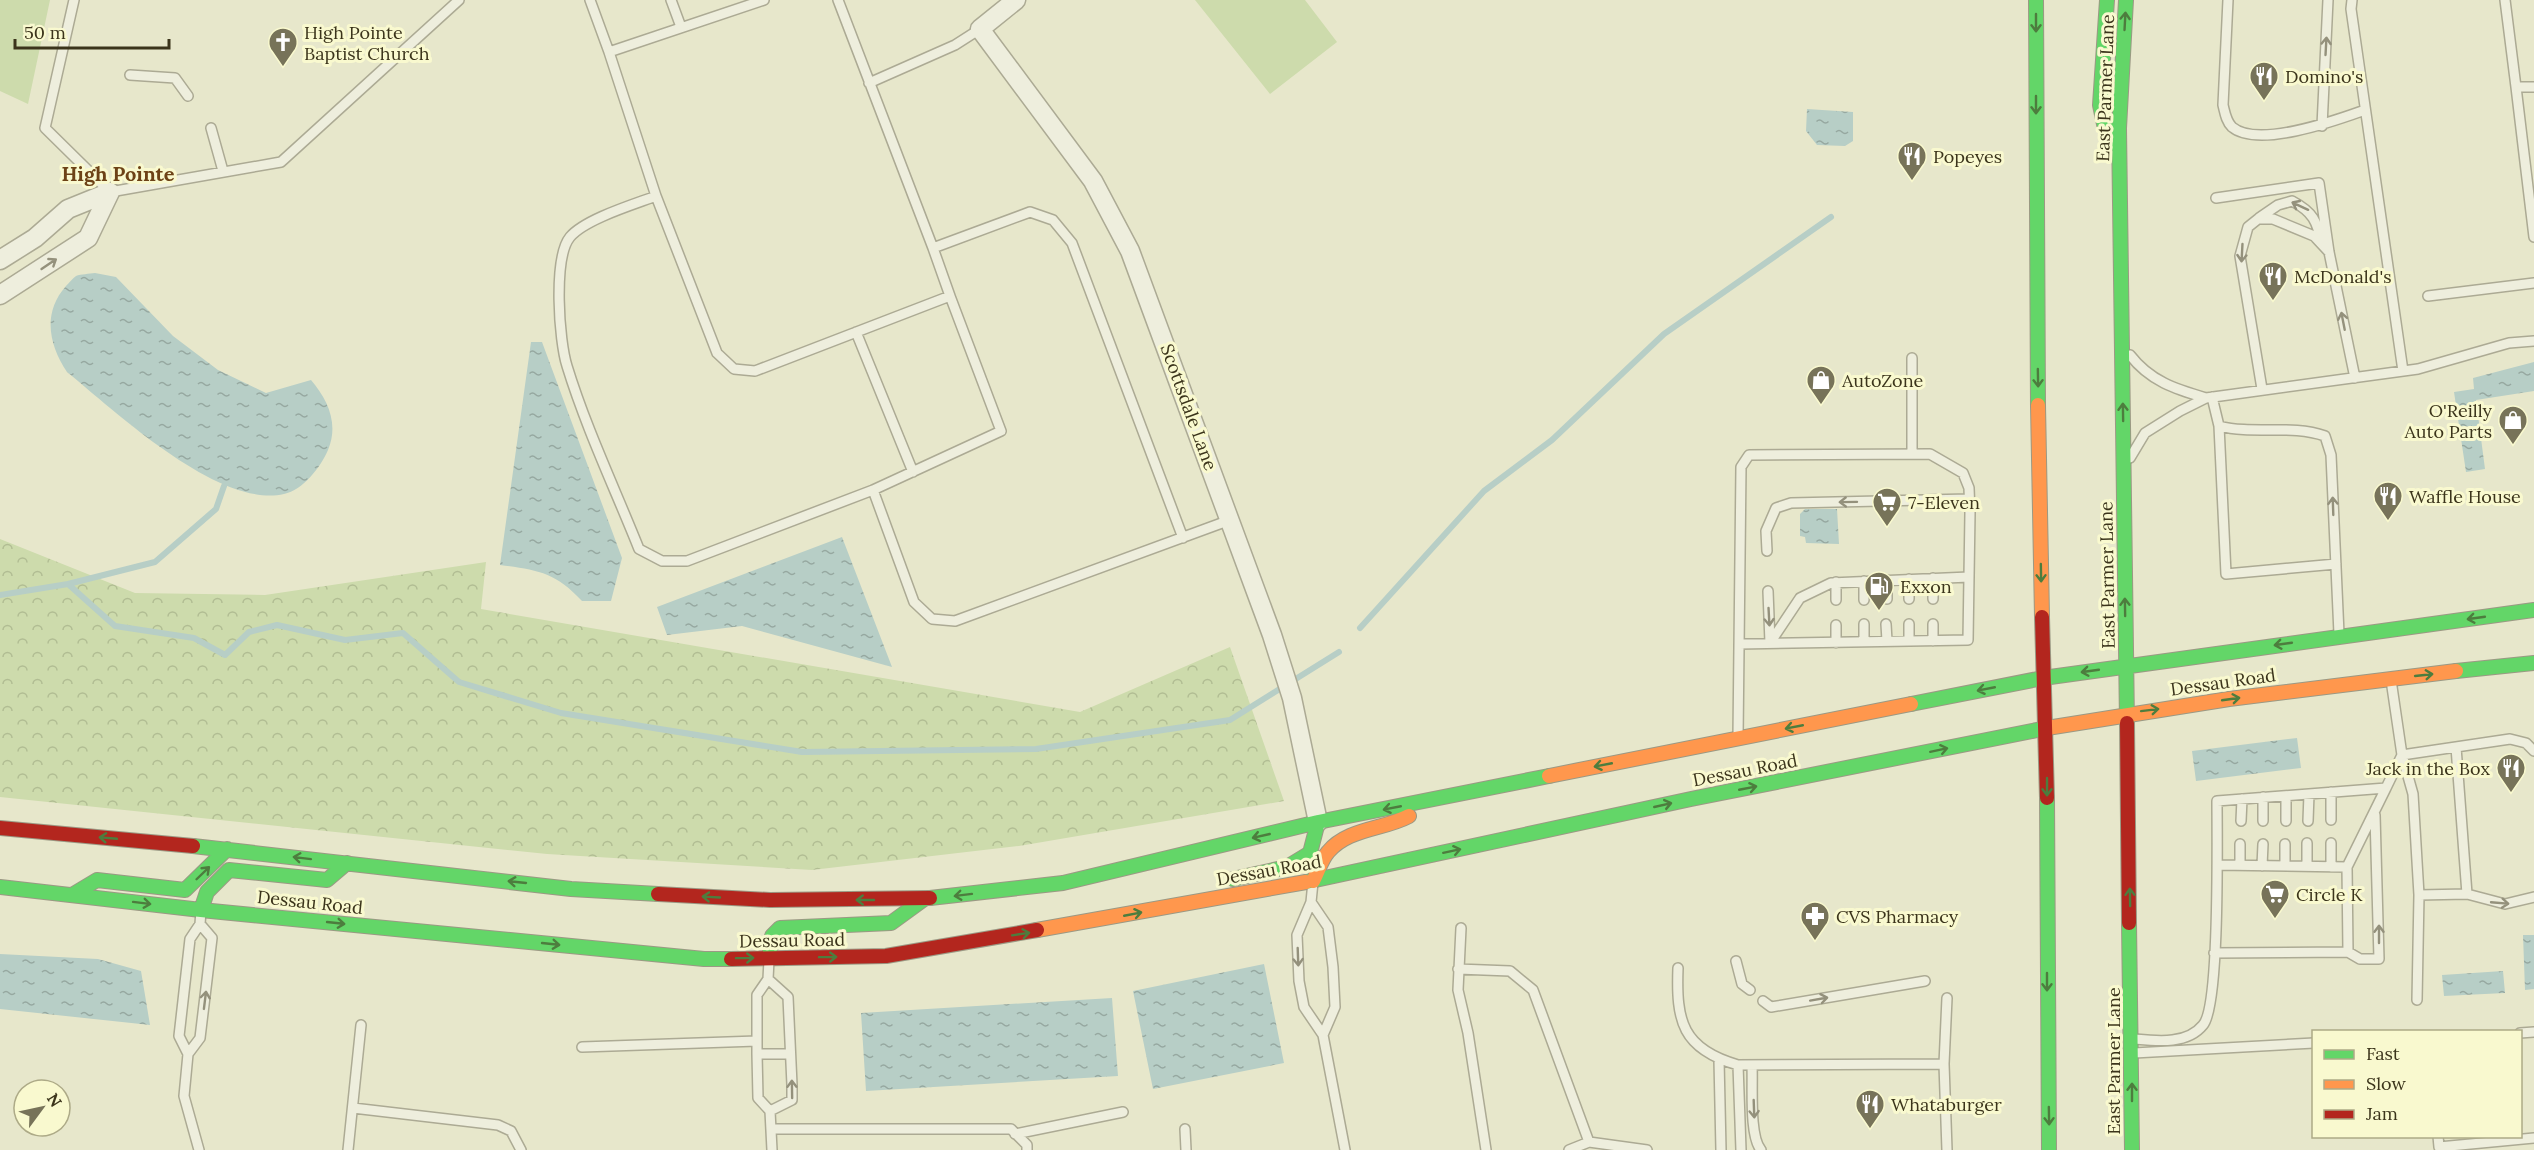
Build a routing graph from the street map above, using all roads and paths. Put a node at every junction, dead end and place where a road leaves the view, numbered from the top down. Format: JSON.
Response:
{"nodes":[{"id":1,"x":74,"y":0,"type":"edge"},
{"id":2,"x":459,"y":0,"type":"edge"},
{"id":3,"x":590,"y":0,"type":"edge"},
{"id":4,"x":671,"y":0,"type":"edge"},
{"id":5,"x":764,"y":0,"type":"edge"},
{"id":6,"x":838,"y":0,"type":"edge"},
{"id":7,"x":1016,"y":0,"type":"edge"},
{"id":8,"x":2036,"y":0,"type":"edge"},
{"id":9,"x":2107,"y":0,"type":"edge"},
{"id":10,"x":2126,"y":0,"type":"edge"},
{"id":11,"x":2228,"y":0,"type":"edge"},
{"id":12,"x":2328,"y":0,"type":"edge"},
{"id":13,"x":2352,"y":0,"type":"edge"},
{"id":14,"x":2505,"y":0,"type":"edge"},
{"id":15,"x":681,"y":27,"type":"junction"},
{"id":16,"x":980,"y":29,"type":"junction"},
{"id":17,"x":609,"y":52,"type":"junction"},
{"id":18,"x":130,"y":75,"type":"dead end"},
{"id":19,"x":869,"y":83,"type":"junction"},
{"id":20,"x":2516,"y":87,"type":"junction"},
{"id":21,"x":2534,"y":87,"type":"edge"},
{"id":22,"x":188,"y":96,"type":"dead end"},
{"id":23,"x":2365,"y":110,"type":"junction"},
{"id":24,"x":2322,"y":126,"type":"junction"},
{"id":25,"x":211,"y":128,"type":"dead end"},
{"id":26,"x":2120,"y":150,"type":"junction"},
{"id":27,"x":223,"y":171,"type":"junction"},
{"id":28,"x":110,"y":192,"type":"junction"},
{"id":29,"x":656,"y":196,"type":"junction"},
{"id":30,"x":2216,"y":198,"type":"dead end"},
{"id":31,"x":2258,"y":219,"type":"junction"},
{"id":32,"x":2534,"y":237,"type":"edge"},
{"id":33,"x":2322,"y":244,"type":"junction"},
{"id":34,"x":933,"y":248,"type":"junction"},
{"id":35,"x":2329,"y":252,"type":"junction"},
{"id":36,"x":0,"y":260,"type":"edge"},
{"id":37,"x":2534,"y":283,"type":"edge"},
{"id":38,"x":0,"y":295,"type":"edge"},
{"id":39,"x":950,"y":296,"type":"junction"},
{"id":40,"x":2428,"y":296,"type":"dead end"},
{"id":41,"x":856,"y":332,"type":"junction"},
{"id":42,"x":2534,"y":341,"type":"edge"},
{"id":43,"x":2122,"y":345,"type":"junction"},
{"id":44,"x":1912,"y":358,"type":"dead end"},
{"id":45,"x":2403,"y":371,"type":"junction"},
{"id":46,"x":2355,"y":378,"type":"junction"},
{"id":47,"x":2262,"y":388,"type":"junction"},
{"id":48,"x":2209,"y":398,"type":"junction"},
{"id":49,"x":2218,"y":426,"type":"junction"},
{"id":50,"x":1912,"y":454,"type":"junction"},
{"id":51,"x":2124,"y":468,"type":"junction"},
{"id":52,"x":913,"y":472,"type":"junction"},
{"id":53,"x":873,"y":490,"type":"junction"},
{"id":54,"x":1969,"y":499,"type":"junction"},
{"id":55,"x":1230,"y":520,"type":"junction"},
{"id":56,"x":1183,"y":538,"type":"junction"},
{"id":57,"x":1767,"y":551,"type":"dead end"},
{"id":58,"x":2336,"y":564,"type":"junction"},
{"id":59,"x":1969,"y":577,"type":"junction"},
{"id":60,"x":1933,"y":578,"type":"junction"},
{"id":61,"x":1909,"y":579,"type":"junction"},
{"id":62,"x":1887,"y":580,"type":"junction"},
{"id":63,"x":1864,"y":581,"type":"junction"},
{"id":64,"x":1836,"y":582,"type":"junction"},
{"id":65,"x":1768,"y":591,"type":"dead end"},
{"id":66,"x":1887,"y":599,"type":"dead end"},
{"id":67,"x":1909,"y":599,"type":"dead end"},
{"id":68,"x":1933,"y":599,"type":"dead end"},
{"id":69,"x":1836,"y":600,"type":"dead end"},
{"id":70,"x":1864,"y":600,"type":"dead end"},
{"id":71,"x":2534,"y":610,"type":"edge"},
{"id":72,"x":1864,"y":624,"type":"dead end"},
{"id":73,"x":1886,"y":624,"type":"dead end"},
{"id":74,"x":1909,"y":624,"type":"dead end"},
{"id":75,"x":1933,"y":624,"type":"dead end"},
{"id":76,"x":1836,"y":625,"type":"dead end"},
{"id":77,"x":2339,"y":637,"type":"junction"},
{"id":78,"x":1887,"y":641,"type":"junction"},
{"id":79,"x":1909,"y":641,"type":"junction"},
{"id":80,"x":1933,"y":641,"type":"junction"},
{"id":81,"x":1864,"y":642,"type":"junction"},
{"id":82,"x":1836,"y":643,"type":"junction"},
{"id":83,"x":1739,"y":644,"type":"junction"},
{"id":84,"x":1770,"y":644,"type":"junction"},
{"id":85,"x":2534,"y":663,"type":"edge"},
{"id":86,"x":2126,"y":666,"type":"junction"},
{"id":87,"x":2043,"y":678,"type":"junction"},
{"id":88,"x":2391,"y":678,"type":"junction"},
{"id":89,"x":2128,"y":713,"type":"junction"},
{"id":90,"x":2047,"y":728,"type":"junction"},
{"id":91,"x":1738,"y":739,"type":"junction"},
{"id":92,"x":2456,"y":747,"type":"junction"},
{"id":93,"x":2534,"y":751,"type":"edge"},
{"id":94,"x":2402,"y":755,"type":"junction"},
{"id":95,"x":2386,"y":788,"type":"junction"},
{"id":96,"x":2331,"y":792,"type":"junction"},
{"id":97,"x":2308,"y":794,"type":"junction"},
{"id":98,"x":2286,"y":796,"type":"junction"},
{"id":99,"x":2263,"y":797,"type":"junction"},
{"id":100,"x":1432,"y":799,"type":"junction"},
{"id":101,"x":2242,"y":799,"type":"junction"},
{"id":102,"x":2375,"y":811,"type":"junction"},
{"id":103,"x":2286,"y":820,"type":"dead end"},
{"id":104,"x":2331,"y":820,"type":"dead end"},
{"id":105,"x":2241,"y":821,"type":"dead end"},
{"id":106,"x":2263,"y":821,"type":"dead end"},
{"id":107,"x":2308,"y":821,"type":"dead end"},
{"id":108,"x":1318,"y":822,"type":"junction"},
{"id":109,"x":0,"y":828,"type":"edge"},
{"id":110,"x":2307,"y":843,"type":"dead end"},
{"id":111,"x":2331,"y":843,"type":"dead end"},
{"id":112,"x":2240,"y":844,"type":"dead end"},
{"id":113,"x":2263,"y":844,"type":"dead end"},
{"id":114,"x":2285,"y":844,"type":"dead end"},
{"id":115,"x":227,"y":849,"type":"junction"},
{"id":116,"x":346,"y":863,"type":"junction"},
{"id":117,"x":2217,"y":865,"type":"junction"},
{"id":118,"x":2240,"y":865,"type":"junction"},
{"id":119,"x":2262,"y":866,"type":"junction"},
{"id":120,"x":2285,"y":866,"type":"junction"},
{"id":121,"x":2307,"y":866,"type":"junction"},
{"id":122,"x":2331,"y":867,"type":"junction"},
{"id":123,"x":2347,"y":867,"type":"junction"},
{"id":124,"x":1313,"y":881,"type":"junction"},
{"id":125,"x":0,"y":887,"type":"edge"},
{"id":126,"x":2467,"y":894,"type":"junction"},
{"id":127,"x":72,"y":895,"type":"junction"},
{"id":128,"x":2420,"y":895,"type":"junction"},
{"id":129,"x":2534,"y":897,"type":"edge"},
{"id":130,"x":924,"y":899,"type":"junction"},
{"id":131,"x":1190,"y":902,"type":"junction"},
{"id":132,"x":1311,"y":902,"type":"junction"},
{"id":133,"x":201,"y":917,"type":"junction"},
{"id":134,"x":1461,"y":928,"type":"dead end"},
{"id":135,"x":2348,"y":952,"type":"junction"},
{"id":136,"x":2214,"y":953,"type":"junction"},
{"id":137,"x":769,"y":958,"type":"junction"},
{"id":138,"x":1736,"y":961,"type":"dead end"},
{"id":139,"x":1678,"y":968,"type":"dead end"},
{"id":140,"x":1458,"y":969,"type":"junction"},
{"id":141,"x":768,"y":979,"type":"junction"},
{"id":142,"x":1925,"y":981,"type":"dead end"},
{"id":143,"x":1750,"y":990,"type":"dead end"},
{"id":144,"x":1947,"y":998,"type":"dead end"},
{"id":145,"x":2417,"y":1000,"type":"dead end"},
{"id":146,"x":1763,"y":1001,"type":"dead end"},
{"id":147,"x":361,"y":1026,"type":"dead end"},
{"id":148,"x":1323,"y":1035,"type":"junction"},
{"id":149,"x":757,"y":1041,"type":"junction"},
{"id":150,"x":2312,"y":1043,"type":"edge"},
{"id":151,"x":2131,"y":1046,"type":"junction"},
{"id":152,"x":582,"y":1047,"type":"dead end"},
{"id":153,"x":188,"y":1054,"type":"junction"},
{"id":154,"x":757,"y":1054,"type":"junction"},
{"id":155,"x":790,"y":1054,"type":"junction"},
{"id":156,"x":1719,"y":1060,"type":"junction"},
{"id":157,"x":1944,"y":1064,"type":"junction"},
{"id":158,"x":1738,"y":1065,"type":"junction"},
{"id":159,"x":1752,"y":1066,"type":"junction"},
{"id":160,"x":353,"y":1108,"type":"junction"},
{"id":161,"x":770,"y":1111,"type":"junction"},
{"id":162,"x":1123,"y":1112,"type":"dead end"},
{"id":163,"x":771,"y":1129,"type":"junction"},
{"id":164,"x":1185,"y":1129,"type":"dead end"},
{"id":165,"x":1015,"y":1134,"type":"junction"},
{"id":166,"x":2438,"y":1138,"type":"edge"},
{"id":167,"x":2534,"y":1138,"type":"edge"},
{"id":168,"x":1589,"y":1142,"type":"junction"},
{"id":169,"x":199,"y":1150,"type":"edge"},
{"id":170,"x":348,"y":1150,"type":"edge"},
{"id":171,"x":521,"y":1150,"type":"edge"},
{"id":172,"x":772,"y":1150,"type":"edge"},
{"id":173,"x":1027,"y":1150,"type":"edge"},
{"id":174,"x":1186,"y":1150,"type":"edge"},
{"id":175,"x":1345,"y":1150,"type":"edge"},
{"id":176,"x":1486,"y":1150,"type":"edge"},
{"id":177,"x":1569,"y":1150,"type":"edge"},
{"id":178,"x":1647,"y":1150,"type":"edge"},
{"id":179,"x":1721,"y":1150,"type":"edge"},
{"id":180,"x":1741,"y":1150,"type":"edge"},
{"id":181,"x":1761,"y":1150,"type":"edge"},
{"id":182,"x":1947,"y":1150,"type":"edge"},
{"id":183,"x":2049,"y":1150,"type":"edge"},
{"id":184,"x":2132,"y":1150,"type":"edge"}],
"edges":[{"from":1,"to":28,"type":"lane"},
{"from":2,"to":27,"type":"lane"},
{"from":3,"to":17,"type":"lane"},
{"from":4,"to":15,"type":"lane"},
{"from":5,"to":15,"type":"lane"},
{"from":6,"to":19,"type":"lane"},
{"from":7,"to":16,"type":"street"},
{"from":8,"to":87,"type":"main road","one_way":true},
{"from":9,"to":26,"type":"main road"},
{"from":26,"to":10,"type":"main road","name":"East Parmer Lane","one_way":true},
{"from":11,"to":24,"type":"lane"},
{"from":24,"to":12,"type":"lane","one_way":true},
{"from":13,"to":23,"type":"lane"},
{"from":14,"to":20,"type":"lane"},
{"from":15,"to":17,"type":"lane"},
{"from":16,"to":19,"type":"lane"},
{"from":16,"to":55,"type":"street","name":"Scottsdale Lane"},
{"from":17,"to":29,"type":"lane"},
{"from":18,"to":22,"type":"lane"},
{"from":19,"to":34,"type":"lane"},
{"from":20,"to":21,"type":"lane"},
{"from":20,"to":32,"type":"lane"},
{"from":23,"to":24,"type":"lane"},
{"from":23,"to":45,"type":"lane"},
{"from":25,"to":27,"type":"lane"},
{"from":26,"to":43,"type":"main road","name":"East Parmer Lane"},
{"from":27,"to":28,"type":"lane"},
{"from":28,"to":36,"type":"street"},
{"from":38,"to":28,"type":"street","one_way":true},
{"from":29,"to":41,"type":"lane"},
{"from":29,"to":53,"type":"lane"},
{"from":30,"to":35,"type":"lane"},
{"from":31,"to":33,"type":"lane"},
{"from":33,"to":31,"type":"lane","one_way":true},
{"from":31,"to":47,"type":"lane","one_way":true},
{"from":33,"to":35,"type":"lane"},
{"from":34,"to":39,"type":"lane"},
{"from":34,"to":56,"type":"lane"},
{"from":46,"to":35,"type":"lane","one_way":true},
{"from":37,"to":40,"type":"lane"},
{"from":39,"to":41,"type":"lane"},
{"from":39,"to":52,"type":"lane"},
{"from":41,"to":52,"type":"lane"},
{"from":42,"to":45,"type":"lane"},
{"from":43,"to":48,"type":"lane"},
{"from":51,"to":43,"type":"main road","name":"East Parmer Lane","one_way":true},
{"from":44,"to":50,"type":"lane"},
{"from":45,"to":46,"type":"lane"},
{"from":46,"to":47,"type":"lane"},
{"from":47,"to":48,"type":"lane"},
{"from":48,"to":49,"type":"lane"},
{"from":48,"to":51,"type":"lane"},
{"from":58,"to":49,"type":"lane","one_way":true},
{"from":49,"to":58,"type":"lane"},
{"from":50,"to":54,"type":"lane"},
{"from":50,"to":83,"type":"lane"},
{"from":86,"to":51,"type":"main road","name":"East Parmer Lane","one_way":true},
{"from":52,"to":53,"type":"lane"},
{"from":53,"to":56,"type":"lane"},
{"from":54,"to":57,"type":"lane","one_way":true},
{"from":54,"to":59,"type":"lane"},
{"from":55,"to":56,"type":"lane"},
{"from":55,"to":108,"type":"street","name":"Scottsdale Lane"},
{"from":58,"to":77,"type":"lane"},
{"from":59,"to":60,"type":"lane"},
{"from":59,"to":80,"type":"lane"},
{"from":60,"to":61,"type":"lane"},
{"from":60,"to":68,"type":"lane"},
{"from":61,"to":62,"type":"lane"},
{"from":61,"to":67,"type":"lane"},
{"from":62,"to":63,"type":"lane"},
{"from":62,"to":66,"type":"lane"},
{"from":63,"to":64,"type":"lane"},
{"from":63,"to":70,"type":"lane"},
{"from":64,"to":69,"type":"lane"},
{"from":64,"to":84,"type":"lane"},
{"from":65,"to":84,"type":"lane","one_way":true},
{"from":71,"to":77,"type":"main road","name":"Dessau Road","one_way":true},
{"from":72,"to":81,"type":"lane"},
{"from":73,"to":78,"type":"lane"},
{"from":74,"to":79,"type":"lane"},
{"from":75,"to":80,"type":"lane"},
{"from":76,"to":82,"type":"lane"},
{"from":77,"to":86,"type":"main road","name":"Dessau Road","one_way":true},
{"from":78,"to":79,"type":"lane"},
{"from":78,"to":81,"type":"lane"},
{"from":79,"to":80,"type":"lane"},
{"from":81,"to":82,"type":"lane"},
{"from":82,"to":84,"type":"lane"},
{"from":83,"to":84,"type":"lane"},
{"from":83,"to":91,"type":"lane"},
{"from":88,"to":85,"type":"main road","name":"Dessau Road","one_way":true},
{"from":86,"to":87,"type":"main road","name":"Dessau Road","one_way":true},
{"from":86,"to":89,"type":"main road","name":"East Parmer Lane"},
{"from":87,"to":90,"type":"main road"},
{"from":87,"to":91,"type":"main road","name":"Dessau Road","one_way":true},
{"from":89,"to":88,"type":"main road","name":"Dessau Road","one_way":true},
{"from":88,"to":94,"type":"lane"},
{"from":89,"to":90,"type":"main road","name":"Dessau Road"},
{"from":151,"to":89,"type":"main road","name":"East Parmer Lane","one_way":true},
{"from":124,"to":90,"type":"main road","name":"Dessau Road","one_way":true},
{"from":90,"to":183,"type":"main road","one_way":true},
{"from":91,"to":100,"type":"main road","name":"Dessau Road","one_way":true},
{"from":92,"to":93,"type":"lane"},
{"from":92,"to":94,"type":"lane"},
{"from":92,"to":126,"type":"lane"},
{"from":94,"to":95,"type":"lane"},
{"from":94,"to":128,"type":"lane"},
{"from":95,"to":96,"type":"lane"},
{"from":95,"to":102,"type":"lane"},
{"from":96,"to":97,"type":"lane"},
{"from":96,"to":104,"type":"lane"},
{"from":97,"to":98,"type":"lane"},
{"from":97,"to":107,"type":"lane"},
{"from":98,"to":99,"type":"lane"},
{"from":98,"to":103,"type":"lane"},
{"from":99,"to":101,"type":"lane"},
{"from":99,"to":106,"type":"lane"},
{"from":100,"to":108,"type":"main road","name":"Dessau Road","one_way":true},
{"from":100,"to":124,"type":"main road"},
{"from":101,"to":105,"type":"lane"},
{"from":101,"to":117,"type":"lane"},
{"from":102,"to":123,"type":"lane"},
{"from":135,"to":102,"type":"lane","one_way":true},
{"from":108,"to":130,"type":"main road","name":"Dessau Road","one_way":true},
{"from":108,"to":131,"type":"main road"},
{"from":115,"to":109,"type":"main road","name":"Dessau Road","one_way":true},
{"from":110,"to":121,"type":"lane"},
{"from":111,"to":122,"type":"lane"},
{"from":112,"to":118,"type":"lane"},
{"from":113,"to":119,"type":"lane"},
{"from":114,"to":120,"type":"lane"},
{"from":116,"to":115,"type":"main road","name":"Dessau Road","one_way":true},
{"from":127,"to":115,"type":"main road","one_way":true},
{"from":130,"to":116,"type":"main road","name":"Dessau Road","one_way":true},
{"from":116,"to":133,"type":"main road"},
{"from":117,"to":118,"type":"lane"},
{"from":117,"to":136,"type":"lane"},
{"from":118,"to":119,"type":"lane"},
{"from":119,"to":120,"type":"lane"},
{"from":120,"to":121,"type":"lane"},
{"from":121,"to":122,"type":"lane"},
{"from":122,"to":123,"type":"lane"},
{"from":123,"to":135,"type":"lane"},
{"from":124,"to":131,"type":"main road","name":"Dessau Road"},
{"from":124,"to":132,"type":"lane"},
{"from":125,"to":127,"type":"main road","name":"Dessau Road"},
{"from":126,"to":128,"type":"lane"},
{"from":126,"to":129,"type":"lane","one_way":true},
{"from":127,"to":133,"type":"main road","name":"Dessau Road","one_way":true},
{"from":128,"to":145,"type":"lane"},
{"from":130,"to":137,"type":"main road"},
{"from":137,"to":131,"type":"main road","name":"Dessau Road","one_way":true},
{"from":132,"to":148,"type":"lane"},
{"from":132,"to":148,"type":"lane","one_way":true},
{"from":133,"to":137,"type":"main road","name":"Dessau Road","one_way":true},
{"from":133,"to":153,"type":"lane"},
{"from":153,"to":133,"type":"lane","one_way":true},
{"from":134,"to":140,"type":"lane"},
{"from":135,"to":136,"type":"lane"},
{"from":136,"to":151,"type":"lane"},
{"from":137,"to":141,"type":"lane"},
{"from":138,"to":143,"type":"lane"},
{"from":139,"to":156,"type":"lane"},
{"from":140,"to":168,"type":"lane"},
{"from":140,"to":176,"type":"lane"},
{"from":141,"to":149,"type":"lane"},
{"from":141,"to":155,"type":"lane"},
{"from":146,"to":142,"type":"lane","one_way":true},
{"from":144,"to":157,"type":"lane"},
{"from":147,"to":160,"type":"lane"},
{"from":148,"to":175,"type":"lane"},
{"from":149,"to":152,"type":"lane"},
{"from":149,"to":154,"type":"lane"},
{"from":150,"to":151,"type":"lane"},
{"from":184,"to":151,"type":"main road","name":"East Parmer Lane","one_way":true},
{"from":153,"to":169,"type":"lane"},
{"from":154,"to":155,"type":"lane"},
{"from":154,"to":161,"type":"lane"},
{"from":161,"to":155,"type":"lane","one_way":true},
{"from":156,"to":158,"type":"lane"},
{"from":156,"to":179,"type":"lane"},
{"from":157,"to":159,"type":"lane"},
{"from":157,"to":182,"type":"lane"},
{"from":158,"to":159,"type":"lane"},
{"from":158,"to":180,"type":"lane"},
{"from":159,"to":181,"type":"lane","one_way":true},
{"from":160,"to":170,"type":"lane"},
{"from":160,"to":171,"type":"lane"},
{"from":161,"to":163,"type":"lane"},
{"from":162,"to":165,"type":"lane"},
{"from":163,"to":165,"type":"lane"},
{"from":163,"to":172,"type":"lane"},
{"from":164,"to":174,"type":"lane"},
{"from":165,"to":173,"type":"lane"},
{"from":166,"to":167,"type":"lane"},
{"from":168,"to":177,"type":"lane"},
{"from":168,"to":178,"type":"lane"}]}
